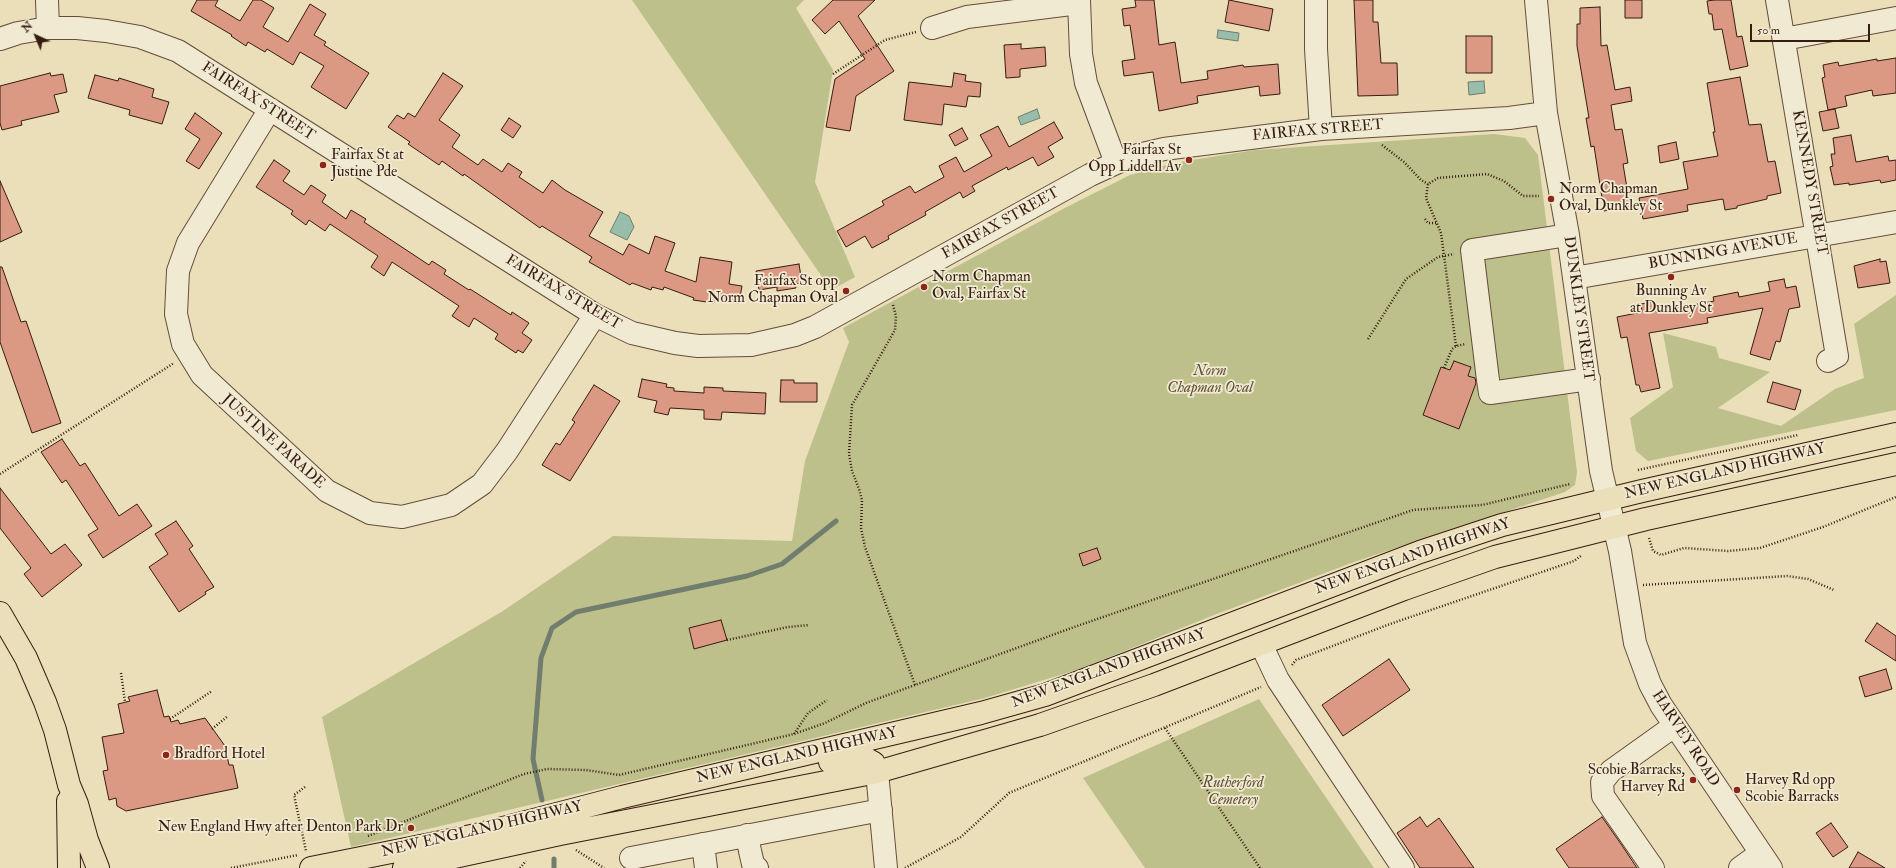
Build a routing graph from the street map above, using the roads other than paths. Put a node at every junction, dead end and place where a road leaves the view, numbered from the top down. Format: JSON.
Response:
{"nodes":[{"id":1,"x":48,"y":0,"type":"edge"},
{"id":2,"x":1316,"y":0,"type":"edge"},
{"id":3,"x":1536,"y":0,"type":"edge"},
{"id":4,"x":1777,"y":0,"type":"edge"},
{"id":5,"x":1079,"y":1,"type":"edge"},
{"id":6,"x":1896,"y":18,"type":"edge"},
{"id":7,"x":48,"y":28,"type":"junction"},
{"id":8,"x":932,"y":28,"type":"road end"},
{"id":9,"x":0,"y":38,"type":"edge"},
{"id":10,"x":1784,"y":39,"type":"junction"},
{"id":11,"x":270,"y":109,"type":"junction"},
{"id":12,"x":1546,"y":113,"type":"junction"},
{"id":13,"x":1321,"y":129,"type":"junction"},
{"id":14,"x":1116,"y":163,"type":"junction"},
{"id":15,"x":1896,"y":222,"type":"edge"},
{"id":16,"x":1568,"y":235,"type":"junction"},
{"id":17,"x":1818,"y":236,"type":"junction"},
{"id":18,"x":1574,"y":278,"type":"junction"},
{"id":19,"x":595,"y":315,"type":"junction"},
{"id":20,"x":1828,"y":361,"type":"dead end"},
{"id":21,"x":1589,"y":379,"type":"junction"},
{"id":22,"x":1896,"y":434,"type":"edge"},
{"id":23,"x":1896,"y":464,"type":"edge"},
{"id":24,"x":1609,"y":499,"type":"junction"},
{"id":25,"x":1615,"y":527,"type":"junction"},
{"id":26,"x":1283,"y":603,"type":"junction"},
{"id":27,"x":1,"y":617,"type":"edge"},
{"id":28,"x":1261,"y":644,"type":"junction"},
{"id":29,"x":1674,"y":726,"type":"junction"},
{"id":30,"x":753,"y":766,"type":"junction"},
{"id":31,"x":877,"y":772,"type":"junction"},
{"id":32,"x":69,"y":785,"type":"junction"},
{"id":33,"x":881,"y":810,"type":"junction"},
{"id":34,"x":747,"y":835,"type":"junction"},
{"id":35,"x":703,"y":844,"type":"junction"},
{"id":36,"x":631,"y":858,"type":"dead end"},
{"id":37,"x":309,"y":861,"type":"edge"},
{"id":38,"x":1766,"y":861,"type":"edge"},
{"id":39,"x":69,"y":868,"type":"edge"},
{"id":40,"x":98,"y":868,"type":"edge"},
{"id":41,"x":404,"y":868,"type":"edge"},
{"id":42,"x":706,"y":868,"type":"edge"},
{"id":43,"x":757,"y":868,"type":"edge"},
{"id":44,"x":886,"y":868,"type":"edge"},
{"id":45,"x":1403,"y":868,"type":"edge"},
{"id":46,"x":1653,"y":868,"type":"edge"},
{"id":47,"x":1740,"y":868,"type":"edge"}],
"edges":[{"from":1,"to":7,"type":"street"},
{"from":2,"to":13,"type":"street"},
{"from":3,"to":12,"type":"street","name":"DUNKLEY STREET"},
{"from":4,"to":10,"type":"street","name":"KENNEDY STREET"},
{"from":5,"to":8,"type":"street"},
{"from":5,"to":14,"type":"street"},
{"from":6,"to":10,"type":"street"},
{"from":7,"to":9,"type":"street","name":"FAIRFAX STREET"},
{"from":7,"to":11,"type":"street","name":"FAIRFAX STREET"},
{"from":10,"to":17,"type":"street","name":"KENNEDY STREET"},
{"from":11,"to":19,"type":"street","name":"FAIRFAX STREET"},
{"from":11,"to":19,"type":"street","name":"JUSTINE PARADE"},
{"from":12,"to":13,"type":"street","name":"FAIRFAX STREET"},
{"from":12,"to":16,"type":"street","name":"DUNKLEY STREET"},
{"from":13,"to":14,"type":"street","name":"FAIRFAX STREET"},
{"from":14,"to":19,"type":"street","name":"FAIRFAX STREET"},
{"from":15,"to":17,"type":"street","name":"BUNNING AVENUE"},
{"from":16,"to":18,"type":"street","name":"DUNKLEY STREET"},
{"from":16,"to":21,"type":"street"},
{"from":17,"to":18,"type":"street","name":"BUNNING AVENUE"},
{"from":17,"to":20,"type":"street","name":"KENNEDY STREET"},
{"from":18,"to":21,"type":"street","name":"DUNKLEY STREET"},
{"from":21,"to":24,"type":"street","name":"DUNKLEY STREET"},
{"from":22,"to":24,"type":"main road","name":"NEW ENGLAND HIGHWAY"},
{"from":23,"to":25,"type":"main road","name":"NEW ENGLAND HIGHWAY"},
{"from":24,"to":25,"type":"street","name":"DUNKLEY STREET"},
{"from":24,"to":26,"type":"main road","name":"NEW ENGLAND HIGHWAY"},
{"from":25,"to":28,"type":"main road","name":"NEW ENGLAND HIGHWAY"},
{"from":25,"to":29,"type":"street","name":"HARVEY ROAD"},
{"from":26,"to":28,"type":"main road"},
{"from":26,"to":30,"type":"main road","name":"NEW ENGLAND HIGHWAY"},
{"from":27,"to":32,"type":"main road"},
{"from":28,"to":31,"type":"main road","name":"NEW ENGLAND HIGHWAY"},
{"from":28,"to":45,"type":"street"},
{"from":29,"to":38,"type":"street","name":"HARVEY ROAD"},
{"from":29,"to":46,"type":"street"},
{"from":30,"to":31,"type":"main road"},
{"from":30,"to":37,"type":"main road","name":"NEW ENGLAND HIGHWAY"},
{"from":31,"to":33,"type":"street"},
{"from":31,"to":41,"type":"main road","name":"NEW ENGLAND HIGHWAY"},
{"from":32,"to":39,"type":"main road"},
{"from":32,"to":40,"type":"main road"},
{"from":33,"to":34,"type":"street"},
{"from":33,"to":44,"type":"street"},
{"from":34,"to":35,"type":"street"},
{"from":34,"to":43,"type":"street"},
{"from":35,"to":36,"type":"street"},
{"from":35,"to":42,"type":"street"},
{"from":38,"to":47,"type":"street"}]}
